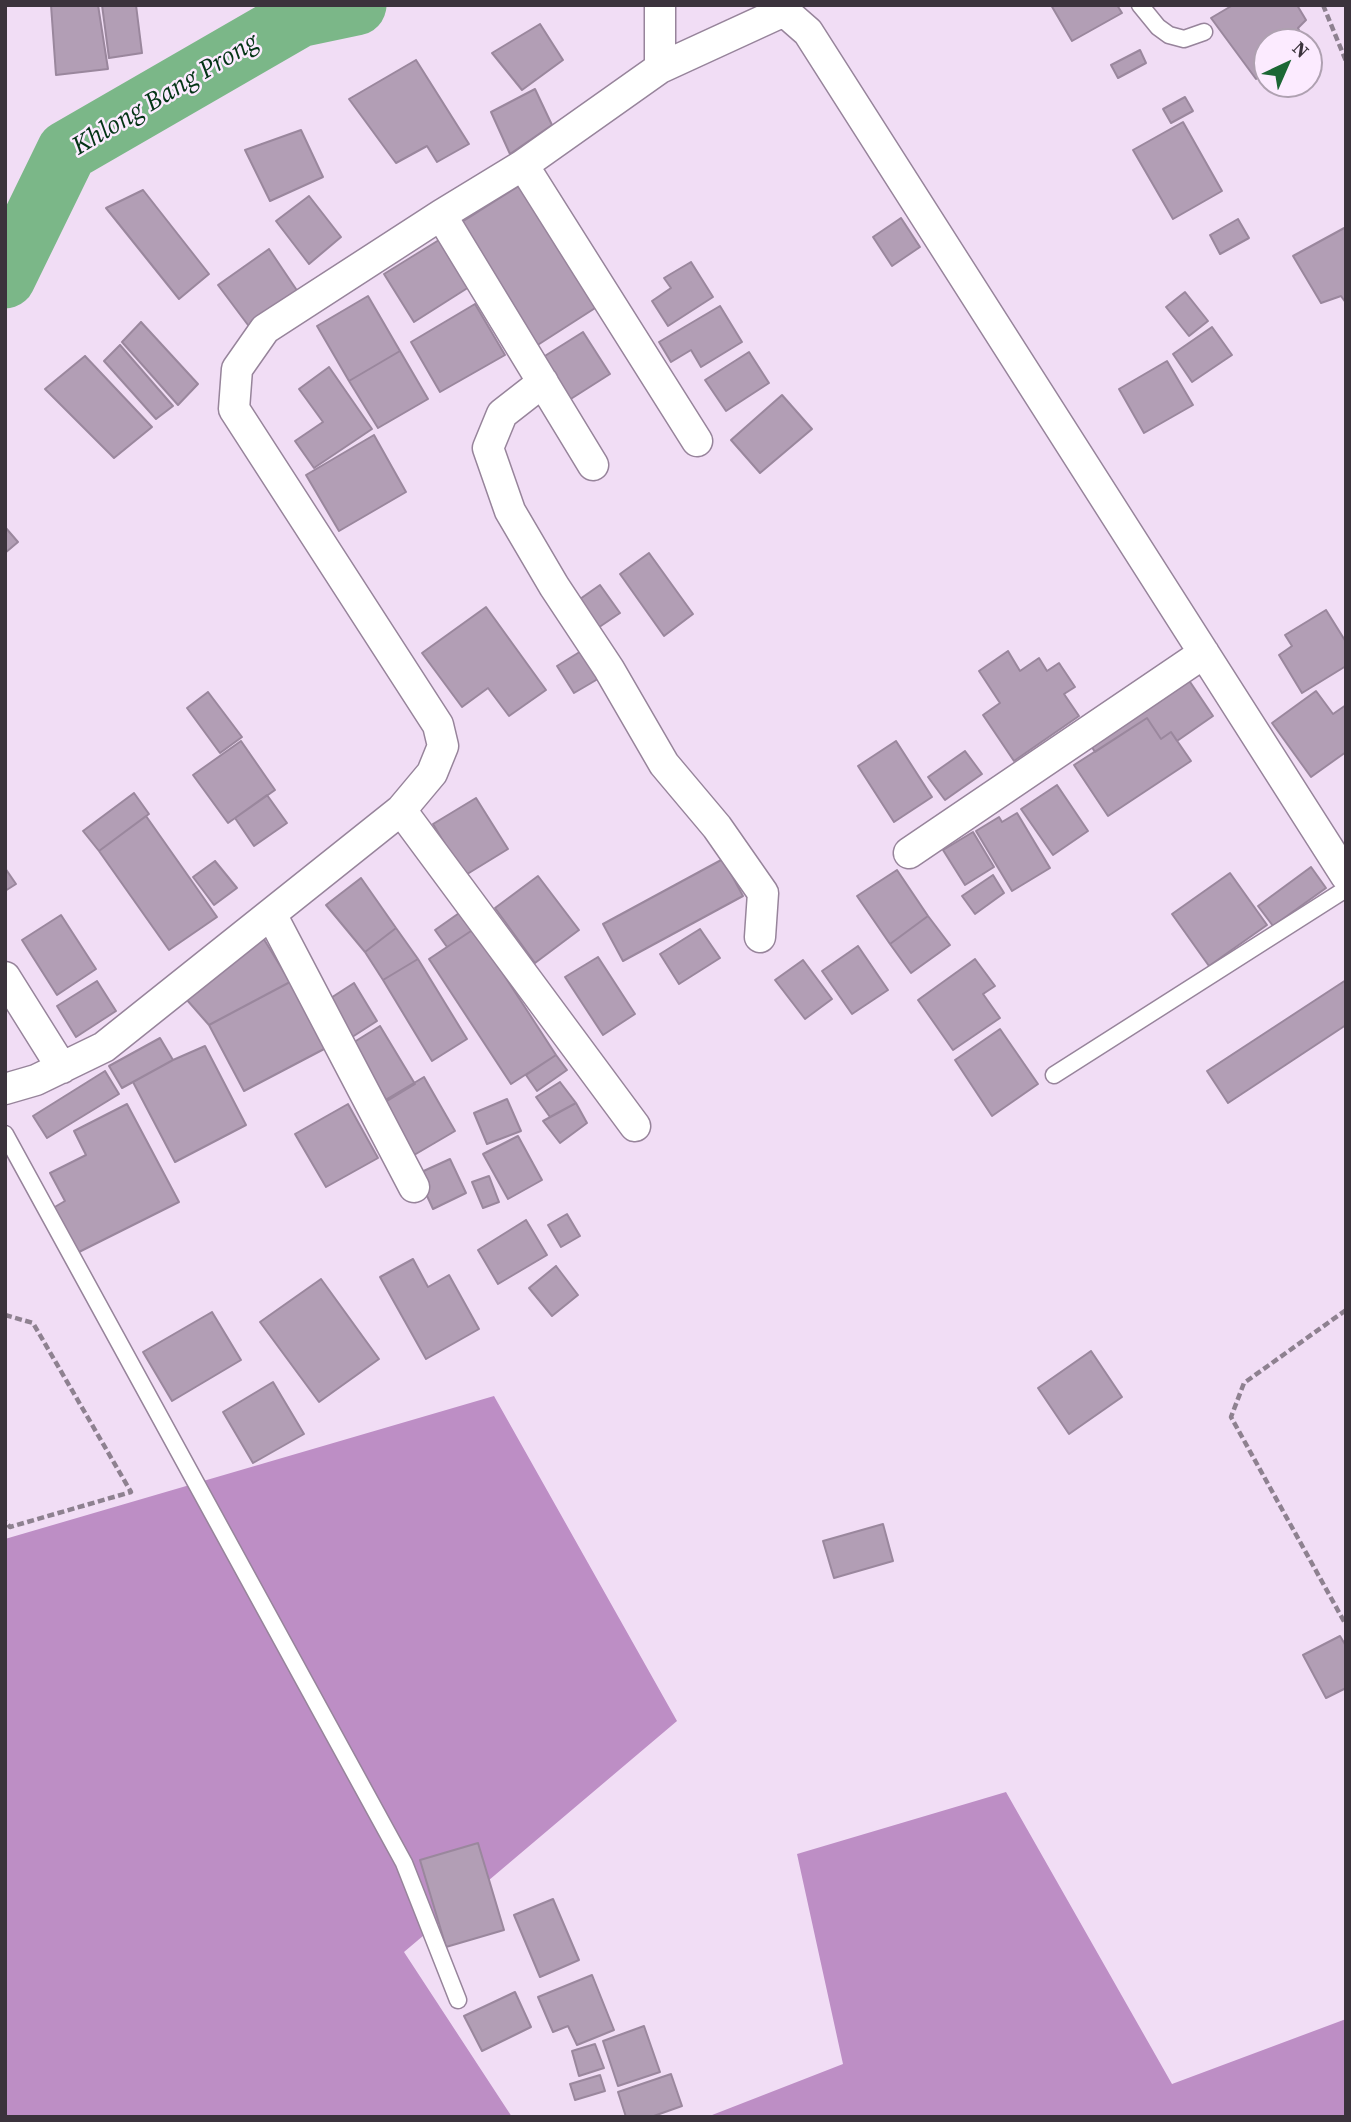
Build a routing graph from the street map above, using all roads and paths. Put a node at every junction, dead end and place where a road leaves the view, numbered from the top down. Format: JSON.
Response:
{"nodes":[{"id":1,"x":1140,"y":5,"type":"edge"},
{"id":2,"x":1322,"y":5,"type":"edge"},
{"id":3,"x":788,"y":8,"type":"edge"},
{"id":4,"x":660,"y":12,"type":"edge"},
{"id":5,"x":1204,"y":33,"type":"dead end"},
{"id":6,"x":1346,"y":61,"type":"edge"},
{"id":7,"x":660,"y":68,"type":"junction"},
{"id":8,"x":523,"y":165,"type":"junction"},
{"id":9,"x":441,"y":215,"type":"junction"},
{"id":10,"x":543,"y":382,"type":"junction"},
{"id":11,"x":696,"y":441,"type":"dead end"},
{"id":12,"x":593,"y":465,"type":"dead end"},
{"id":13,"x":1204,"y":653,"type":"junction"},
{"id":14,"x":401,"y":810,"type":"junction"},
{"id":15,"x":909,"y":853,"type":"dead end"},
{"id":16,"x":1346,"y":876,"type":"edge"},
{"id":17,"x":1346,"y":889,"type":"edge"},
{"id":18,"x":271,"y":914,"type":"junction"},
{"id":19,"x":760,"y":937,"type":"dead end"},
{"id":20,"x":5,"y":977,"type":"edge"},
{"id":21,"x":62,"y":1068,"type":"junction"},
{"id":22,"x":1054,"y":1075,"type":"dead end"},
{"id":23,"x":5,"y":1089,"type":"edge"},
{"id":24,"x":635,"y":1126,"type":"dead end"},
{"id":25,"x":5,"y":1134,"type":"edge"},
{"id":26,"x":414,"y":1187,"type":"dead end"},
{"id":27,"x":1346,"y":1310,"type":"edge"},
{"id":28,"x":5,"y":1315,"type":"edge"},
{"id":29,"x":5,"y":1521,"type":"edge"},
{"id":30,"x":1346,"y":1624,"type":"edge"},
{"id":31,"x":458,"y":2000,"type":"dead end"}],
"edges":[{"from":1,"to":5,"type":"lane"},
{"from":2,"to":6,"type":"path"},
{"from":3,"to":7,"type":"street"},
{"from":3,"to":13,"type":"street"},
{"from":4,"to":7,"type":"street"},
{"from":7,"to":8,"type":"street"},
{"from":8,"to":9,"type":"street"},
{"from":8,"to":11,"type":"street"},
{"from":9,"to":10,"type":"street"},
{"from":9,"to":14,"type":"street"},
{"from":10,"to":12,"type":"street"},
{"from":10,"to":19,"type":"street"},
{"from":13,"to":15,"type":"street"},
{"from":13,"to":16,"type":"street"},
{"from":14,"to":18,"type":"street"},
{"from":14,"to":24,"type":"street"},
{"from":17,"to":22,"type":"lane"},
{"from":18,"to":21,"type":"street"},
{"from":18,"to":26,"type":"street"},
{"from":20,"to":21,"type":"street"},
{"from":21,"to":23,"type":"street"},
{"from":25,"to":31,"type":"lane"},
{"from":27,"to":30,"type":"path"},
{"from":28,"to":29,"type":"path"}]}
